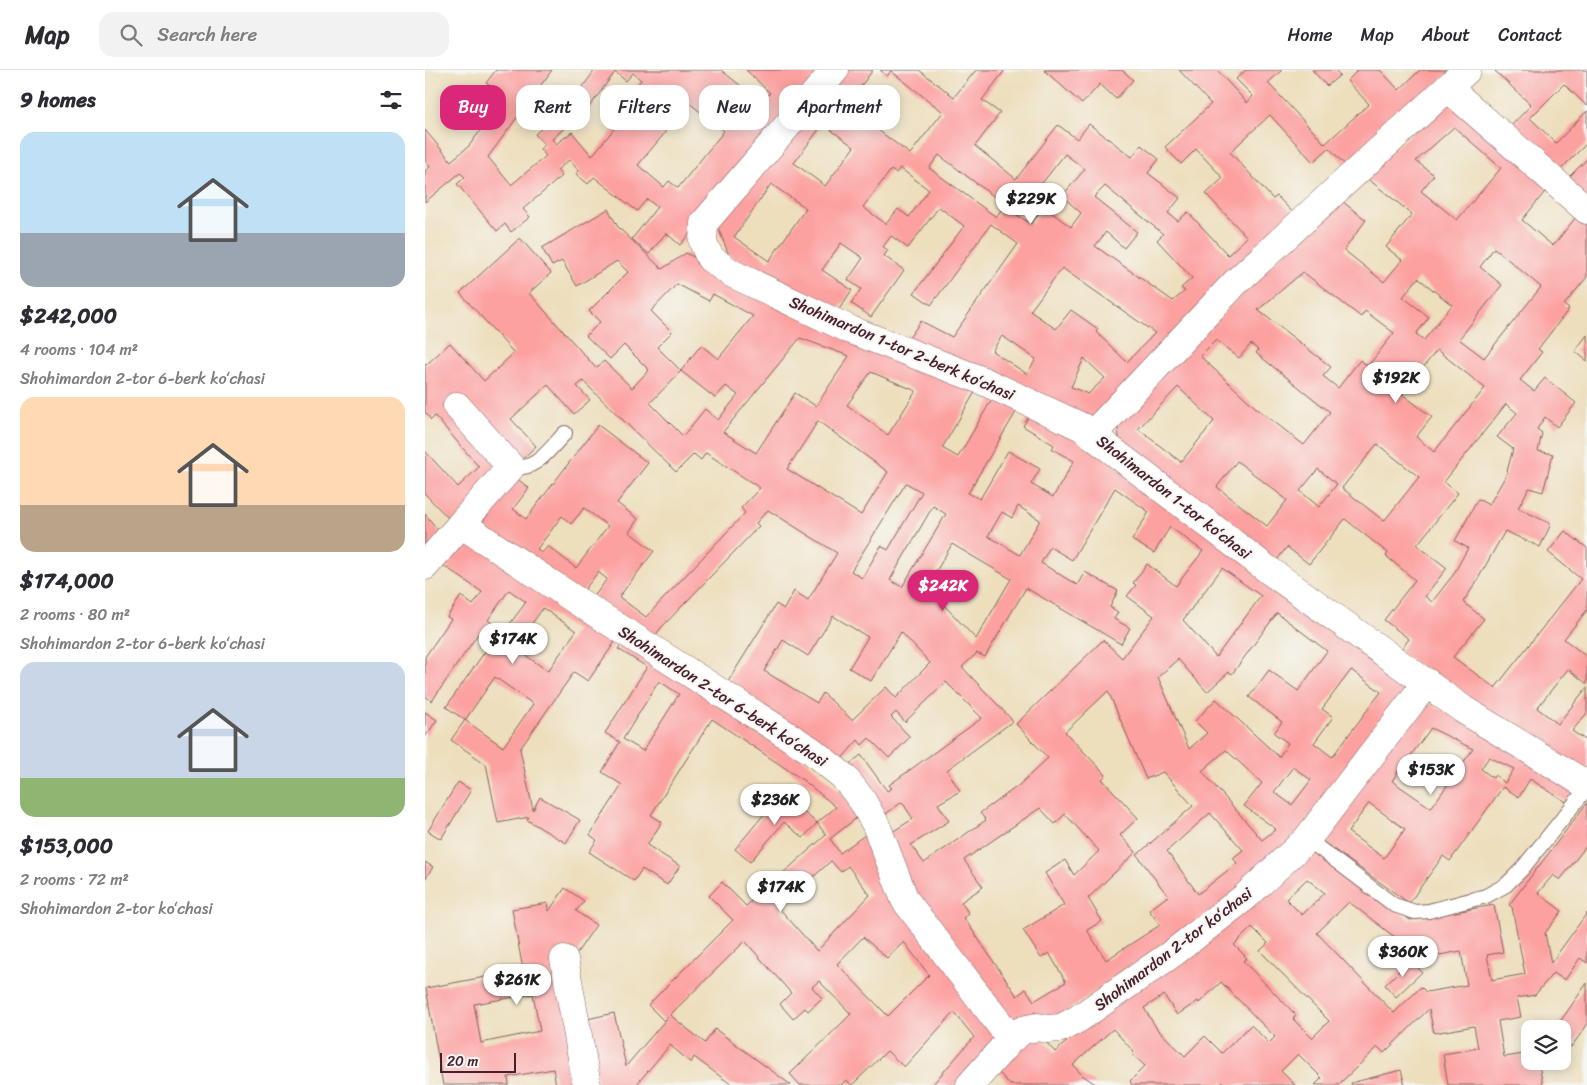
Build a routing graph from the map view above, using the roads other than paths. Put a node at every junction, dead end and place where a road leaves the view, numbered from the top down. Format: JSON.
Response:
{"nodes":[{"id":1,"x":835,"y":70,"type":"edge"},
{"id":2,"x":1458,"y":79,"type":"edge"},
{"id":3,"x":1587,"y":210,"type":"edge"},
{"id":4,"x":457,"y":406,"type":"dead end"},
{"id":5,"x":565,"y":433,"type":"dead end"},
{"id":6,"x":1092,"y":435,"type":"junction"},
{"id":7,"x":511,"y":467,"type":"junction"},
{"id":8,"x":461,"y":524,"type":"junction"},
{"id":9,"x":425,"y":566,"type":"edge"},
{"id":10,"x":1427,"y":682,"type":"junction"},
{"id":11,"x":1587,"y":786,"type":"edge"},
{"id":12,"x":1307,"y":839,"type":"junction"},
{"id":13,"x":564,"y":959,"type":"dead end"},
{"id":14,"x":1011,"y":1039,"type":"junction"},
{"id":15,"x":587,"y":1085,"type":"edge"},
{"id":16,"x":970,"y":1085,"type":"edge"}],
"edges":[{"from":1,"to":6,"type":"street","name":"Shohimardon 1-tor 2-berk koʻchasi"},
{"from":2,"to":3,"type":"street"},
{"from":2,"to":6,"type":"street","name":"Shohimardon 1-tor koʻchasi"},
{"from":4,"to":7,"type":"street"},
{"from":5,"to":7,"type":"lane"},
{"from":6,"to":10,"type":"street","name":"Shohimardon 1-tor koʻchasi"},
{"from":7,"to":8,"type":"street"},
{"from":8,"to":9,"type":"street"},
{"from":8,"to":14,"type":"street","name":"Shohimardon 2-tor 6-berk koʻchasi"},
{"from":10,"to":11,"type":"street","name":"Shohimardon 1-tor koʻchasi"},
{"from":10,"to":12,"type":"street","name":"Shohimardon 2-tor koʻchasi"},
{"from":11,"to":12,"type":"lane"},
{"from":12,"to":14,"type":"street","name":"Shohimardon 2-tor koʻchasi"},
{"from":13,"to":15,"type":"street"},
{"from":14,"to":16,"type":"street","name":"Shohimardon 2-tor koʻchasi"}]}
